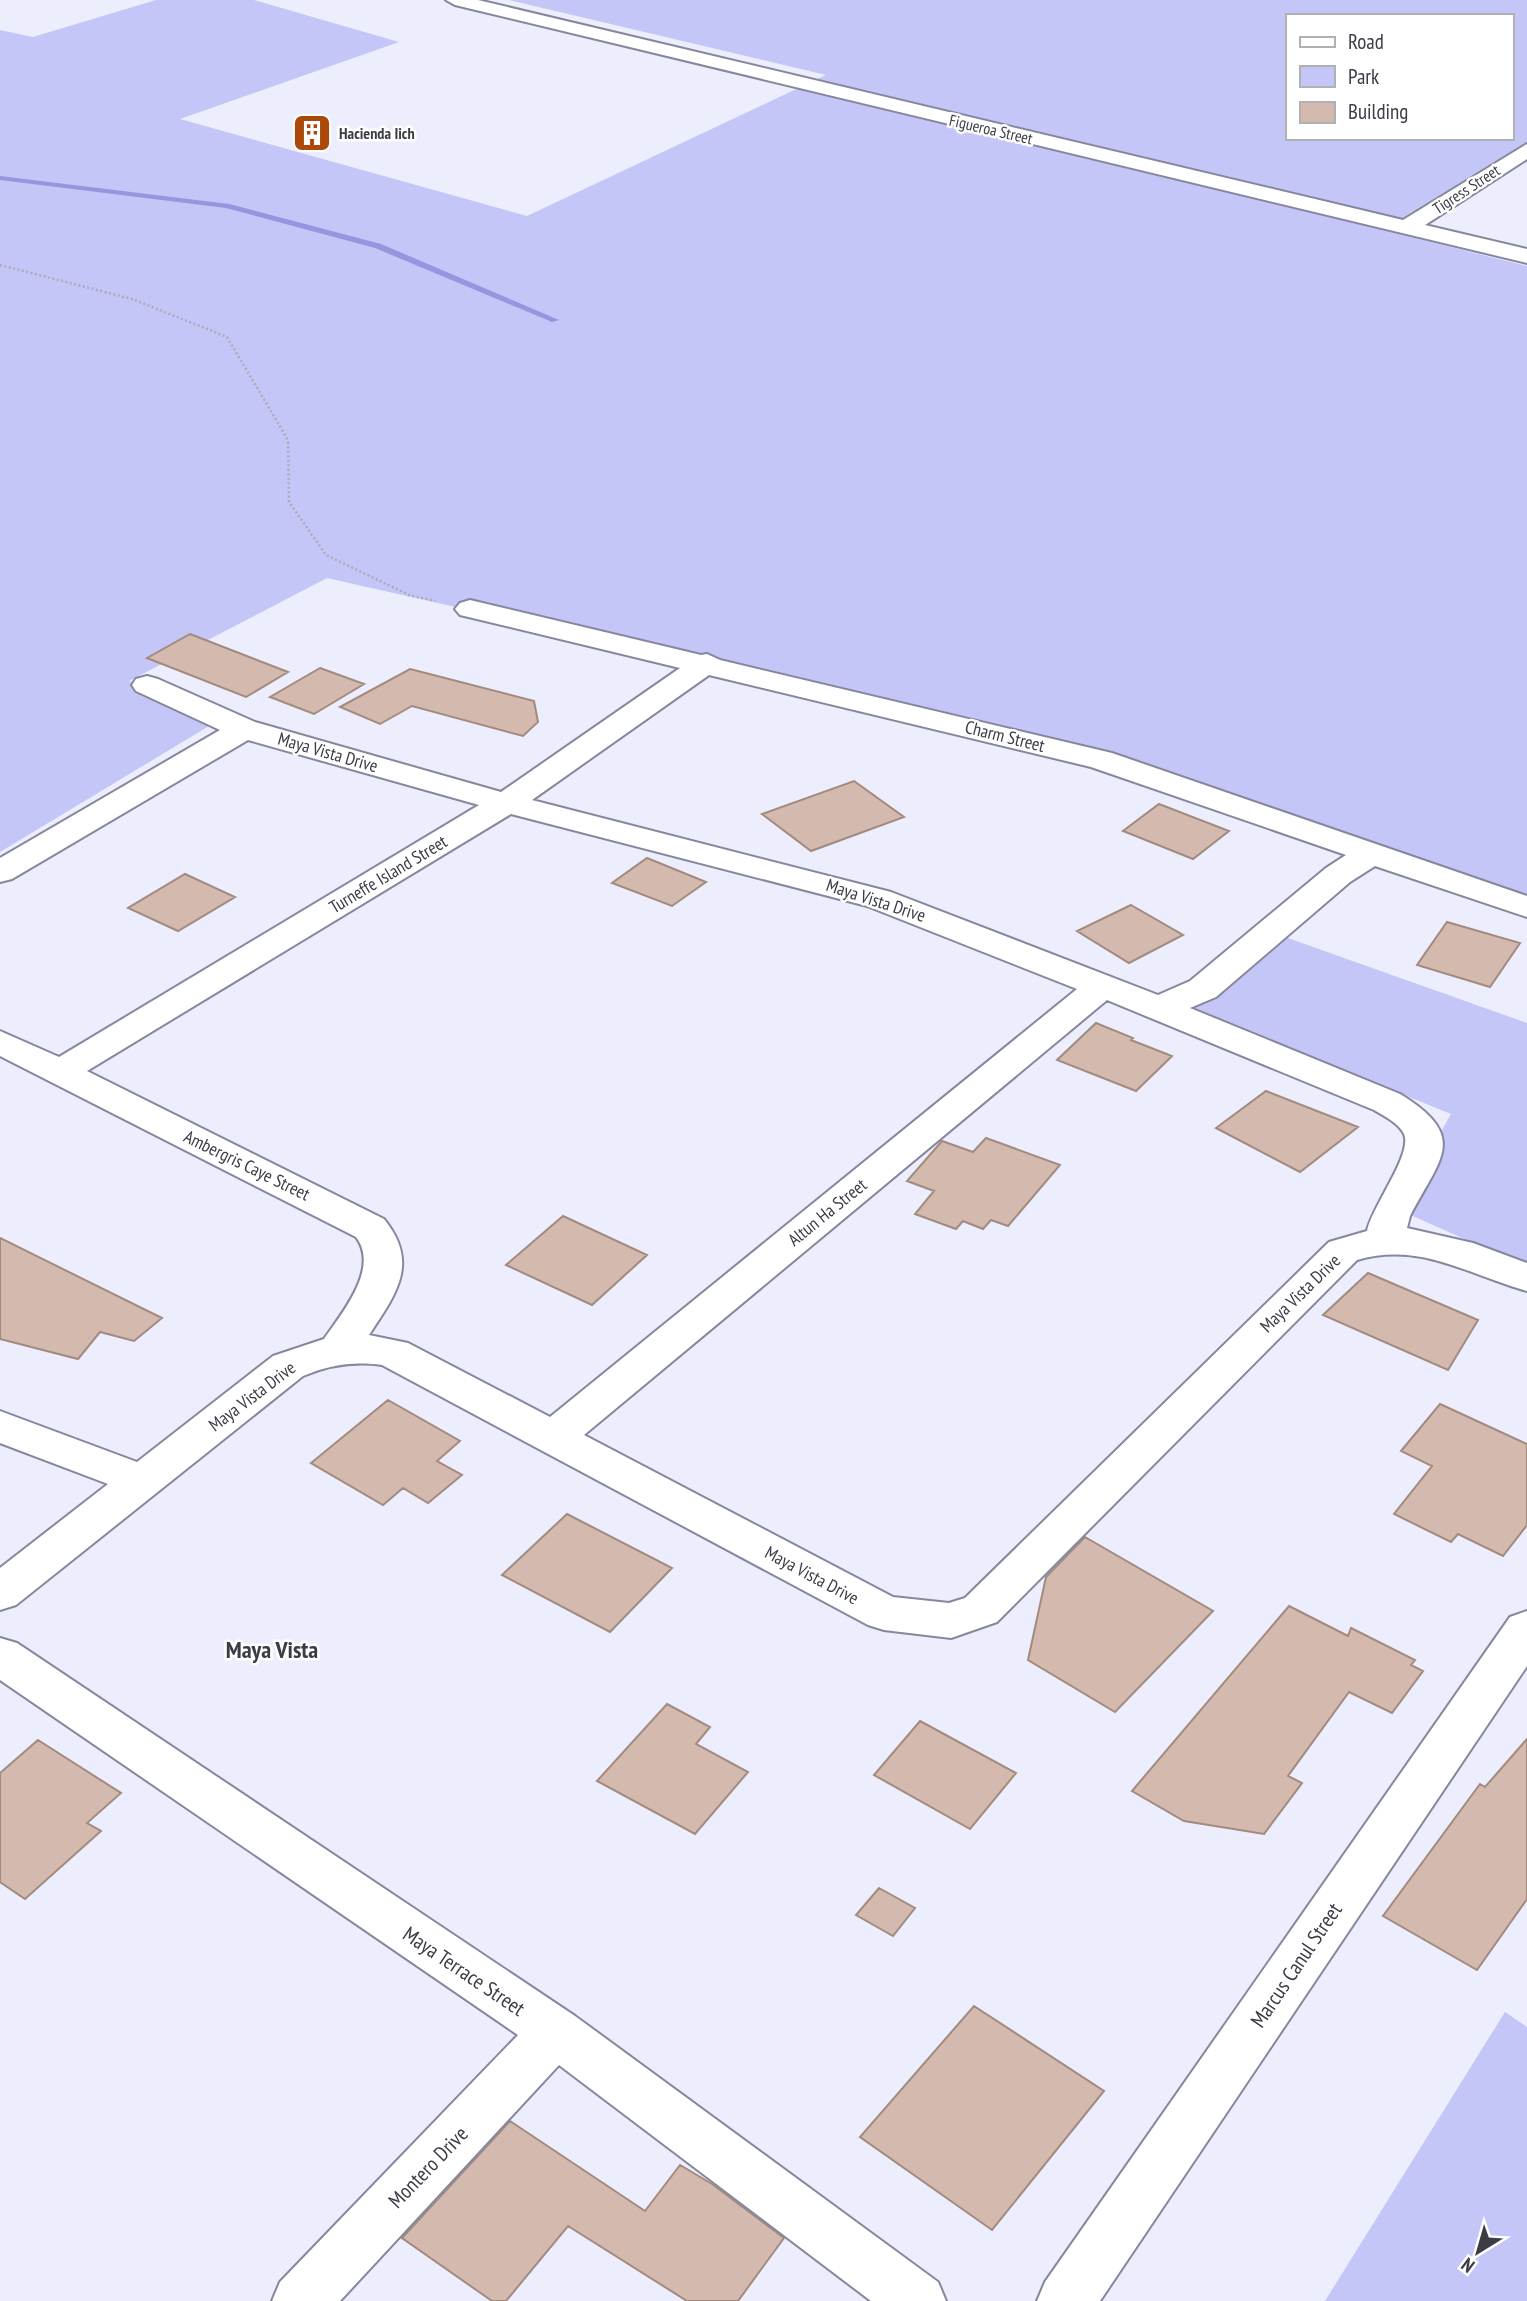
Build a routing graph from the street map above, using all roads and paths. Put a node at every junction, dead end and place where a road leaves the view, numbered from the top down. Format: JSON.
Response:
{"nodes":[{"id":1,"x":455,"y":0,"type":"edge"},
{"id":2,"x":1527,"y":150,"type":"edge"},
{"id":3,"x":1405,"y":228,"type":"junction"},
{"id":4,"x":1527,"y":256,"type":"edge"},
{"id":5,"x":0,"y":265,"type":"edge"},
{"id":6,"x":470,"y":609,"type":"joint"},
{"id":7,"x":707,"y":663,"type":"junction"},
{"id":8,"x":147,"y":685,"type":"dead end"},
{"id":9,"x":244,"y":729,"type":"junction"},
{"id":10,"x":506,"y":803,"type":"junction"},
{"id":11,"x":1374,"y":852,"type":"junction"},
{"id":12,"x":0,"y":872,"type":"edge"},
{"id":13,"x":1527,"y":907,"type":"edge"},
{"id":14,"x":1101,"y":987,"type":"junction"},
{"id":15,"x":1158,"y":1008,"type":"junction"},
{"id":16,"x":0,"y":1042,"type":"edge"},
{"id":17,"x":60,"y":1072,"type":"junction"},
{"id":18,"x":1385,"y":1239,"type":"junction"},
{"id":19,"x":1527,"y":1278,"type":"edge"},
{"id":20,"x":339,"y":1349,"type":"junction"},
{"id":21,"x":0,"y":1426,"type":"edge"},
{"id":22,"x":553,"y":1438,"type":"junction"},
{"id":23,"x":143,"y":1481,"type":"junction"},
{"id":24,"x":0,"y":1593,"type":"edge"},
{"id":25,"x":1527,"y":1629,"type":"edge"},
{"id":26,"x":0,"y":1656,"type":"edge"},
{"id":27,"x":556,"y":2032,"type":"junction"},
{"id":28,"x":301,"y":2301,"type":"edge"},
{"id":29,"x":917,"y":2301,"type":"edge"},
{"id":30,"x":1066,"y":2301,"type":"edge"}],
"edges":[{"from":1,"to":3,"type":"street","name":"Figueroa Street"},
{"from":2,"to":3,"type":"street","name":"Tigress Street"},
{"from":3,"to":4,"type":"street","name":"Figueroa Street"},
{"from":5,"to":6,"type":"path"},
{"from":6,"to":7,"type":"street","name":"Charm Street"},
{"from":7,"to":10,"type":"street","name":"Turneffe Island Street"},
{"from":7,"to":11,"type":"street","name":"Charm Street"},
{"from":8,"to":9,"type":"street","name":"Maya Vista Drive"},
{"from":9,"to":10,"type":"street","name":"Maya Vista Drive"},
{"from":9,"to":12,"type":"street"},
{"from":10,"to":14,"type":"street","name":"Maya Vista Drive"},
{"from":10,"to":17,"type":"street","name":"Turneffe Island Street"},
{"from":11,"to":13,"type":"street","name":"Charm Street"},
{"from":11,"to":15,"type":"street"},
{"from":14,"to":15,"type":"street","name":"Maya Vista Drive"},
{"from":14,"to":22,"type":"street","name":"Altun Ha Street"},
{"from":15,"to":18,"type":"street","name":"Maya Vista Drive"},
{"from":16,"to":17,"type":"street","name":"Ambergris Caye Street"},
{"from":17,"to":20,"type":"street","name":"Ambergris Caye Street"},
{"from":18,"to":19,"type":"street"},
{"from":18,"to":22,"type":"street","name":"Maya Vista Drive"},
{"from":20,"to":22,"type":"street","name":"Maya Vista Drive"},
{"from":20,"to":23,"type":"street","name":"Maya Vista Drive"},
{"from":21,"to":23,"type":"street"},
{"from":23,"to":24,"type":"street","name":"Maya Vista Drive"},
{"from":25,"to":30,"type":"street","name":"Marcus Canul Street"},
{"from":26,"to":27,"type":"street","name":"Maya Terrace Street"},
{"from":27,"to":28,"type":"street","name":"Montero Drive"},
{"from":27,"to":29,"type":"street","name":"Maya Terrace Street"}]}
